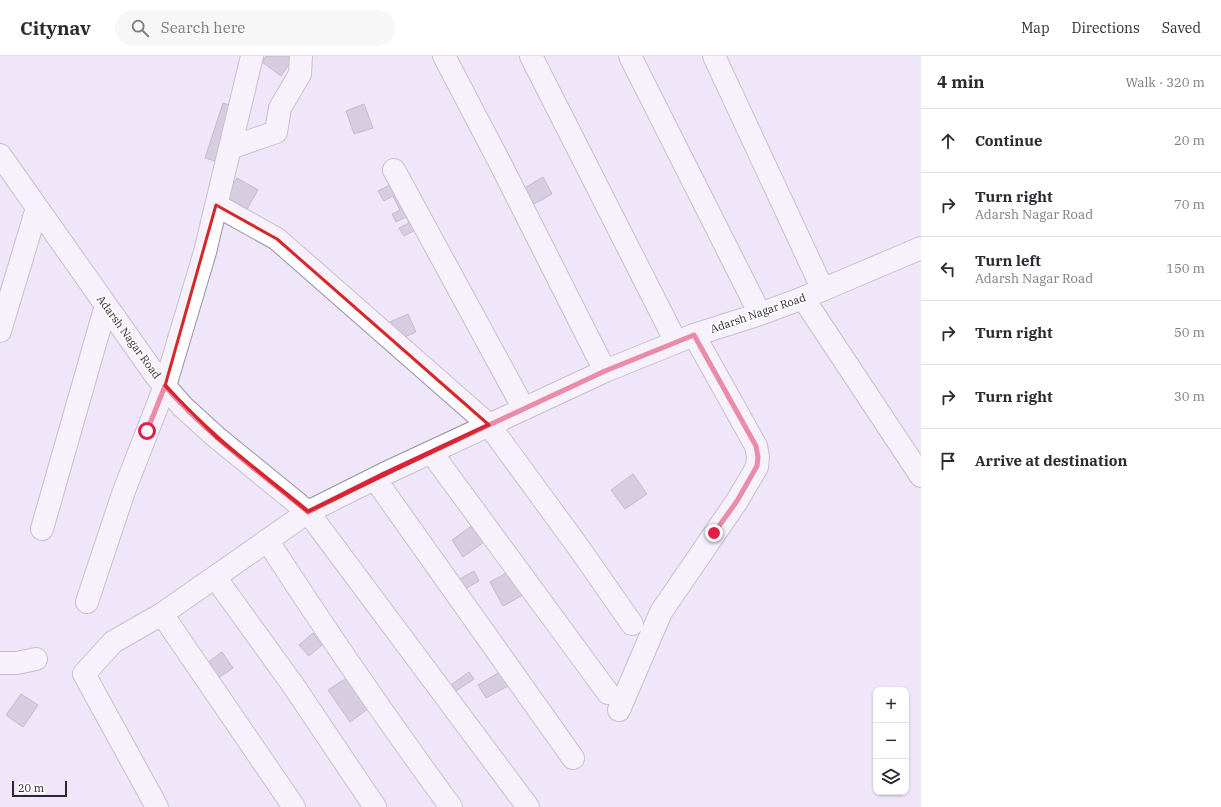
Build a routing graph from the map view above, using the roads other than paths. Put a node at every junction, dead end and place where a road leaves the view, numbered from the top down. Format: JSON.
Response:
{"nodes":[{"id":1,"x":252,"y":56,"type":"edge"},
{"id":2,"x":301,"y":56,"type":"edge"},
{"id":3,"x":444,"y":56,"type":"edge"},
{"id":4,"x":531,"y":56,"type":"edge"},
{"id":5,"x":630,"y":56,"type":"edge"},
{"id":6,"x":714,"y":56,"type":"edge"},
{"id":7,"x":230,"y":148,"type":"junction"},
{"id":8,"x":0,"y":155,"type":"edge"},
{"id":9,"x":394,"y":170,"type":"dead end"},
{"id":10,"x":216,"y":205,"type":"junction"},
{"id":11,"x":37,"y":208,"type":"junction"},
{"id":12,"x":921,"y":248,"type":"edge"},
{"id":13,"x":823,"y":290,"type":"junction"},
{"id":14,"x":803,"y":298,"type":"junction"},
{"id":15,"x":106,"y":305,"type":"junction"},
{"id":16,"x":760,"y":314,"type":"junction"},
{"id":17,"x":0,"y":331,"type":"edge"},
{"id":18,"x":685,"y":338,"type":"junction"},
{"id":19,"x":605,"y":371,"type":"junction"},
{"id":20,"x":165,"y":386,"type":"junction"},
{"id":21,"x":524,"y":409,"type":"junction"},
{"id":22,"x":489,"y":425,"type":"junction"},
{"id":23,"x":431,"y":452,"type":"junction"},
{"id":24,"x":921,"y":476,"type":"edge"},
{"id":25,"x":375,"y":479,"type":"junction"},
{"id":26,"x":308,"y":512,"type":"junction"},
{"id":27,"x":42,"y":529,"type":"dead end"},
{"id":28,"x":267,"y":540,"type":"junction"},
{"id":29,"x":216,"y":577,"type":"junction"},
{"id":30,"x":87,"y":602,"type":"dead end"},
{"id":31,"x":162,"y":614,"type":"junction"},
{"id":32,"x":632,"y":624,"type":"dead end"},
{"id":33,"x":36,"y":659,"type":"dead end"},
{"id":34,"x":0,"y":663,"type":"edge"},
{"id":35,"x":573,"y":758,"type":"dead end"},
{"id":36,"x":149,"y":802,"type":"edge"},
{"id":37,"x":294,"y":807,"type":"edge"},
{"id":38,"x":375,"y":807,"type":"edge"},
{"id":39,"x":450,"y":807,"type":"edge"},
{"id":40,"x":528,"y":807,"type":"edge"}],
"edges":[{"from":1,"to":7,"type":"street"},
{"from":2,"to":7,"type":"street"},
{"from":3,"to":19,"type":"street"},
{"from":4,"to":18,"type":"street"},
{"from":5,"to":16,"type":"street"},
{"from":6,"to":13,"type":"street"},
{"from":7,"to":10,"type":"street"},
{"from":8,"to":11,"type":"street","name":"Adarsh Nagar Road"},
{"from":9,"to":21,"type":"street"},
{"from":10,"to":20,"type":"street"},
{"from":10,"to":22,"type":"street"},
{"from":11,"to":15,"type":"street","name":"Adarsh Nagar Road"},
{"from":11,"to":17,"type":"street"},
{"from":12,"to":13,"type":"street","name":"Adarsh Nagar Road"},
{"from":13,"to":14,"type":"street","name":"Adarsh Nagar Road"},
{"from":14,"to":16,"type":"street","name":"Adarsh Nagar Road"},
{"from":14,"to":24,"type":"street"},
{"from":15,"to":20,"type":"street","name":"Adarsh Nagar Road"},
{"from":15,"to":27,"type":"street"},
{"from":16,"to":18,"type":"street","name":"Adarsh Nagar Road"},
{"from":18,"to":19,"type":"street","name":"Adarsh Nagar Road"},
{"from":18,"to":23,"type":"street"},
{"from":19,"to":21,"type":"street","name":"Adarsh Nagar Road"},
{"from":20,"to":26,"type":"street","name":"Adarsh Nagar Road"},
{"from":20,"to":30,"type":"street"},
{"from":21,"to":22,"type":"street","name":"Adarsh Nagar Road"},
{"from":22,"to":23,"type":"street","name":"Adarsh Nagar Road"},
{"from":22,"to":32,"type":"street"},
{"from":23,"to":25,"type":"street","name":"Adarsh Nagar Road"},
{"from":25,"to":26,"type":"street","name":"Adarsh Nagar Road"},
{"from":25,"to":35,"type":"street"},
{"from":26,"to":28,"type":"street"},
{"from":26,"to":40,"type":"street"},
{"from":28,"to":29,"type":"street"},
{"from":28,"to":39,"type":"street"},
{"from":29,"to":31,"type":"street"},
{"from":29,"to":38,"type":"street"},
{"from":31,"to":36,"type":"street"},
{"from":31,"to":37,"type":"street"},
{"from":33,"to":34,"type":"street"}]}
